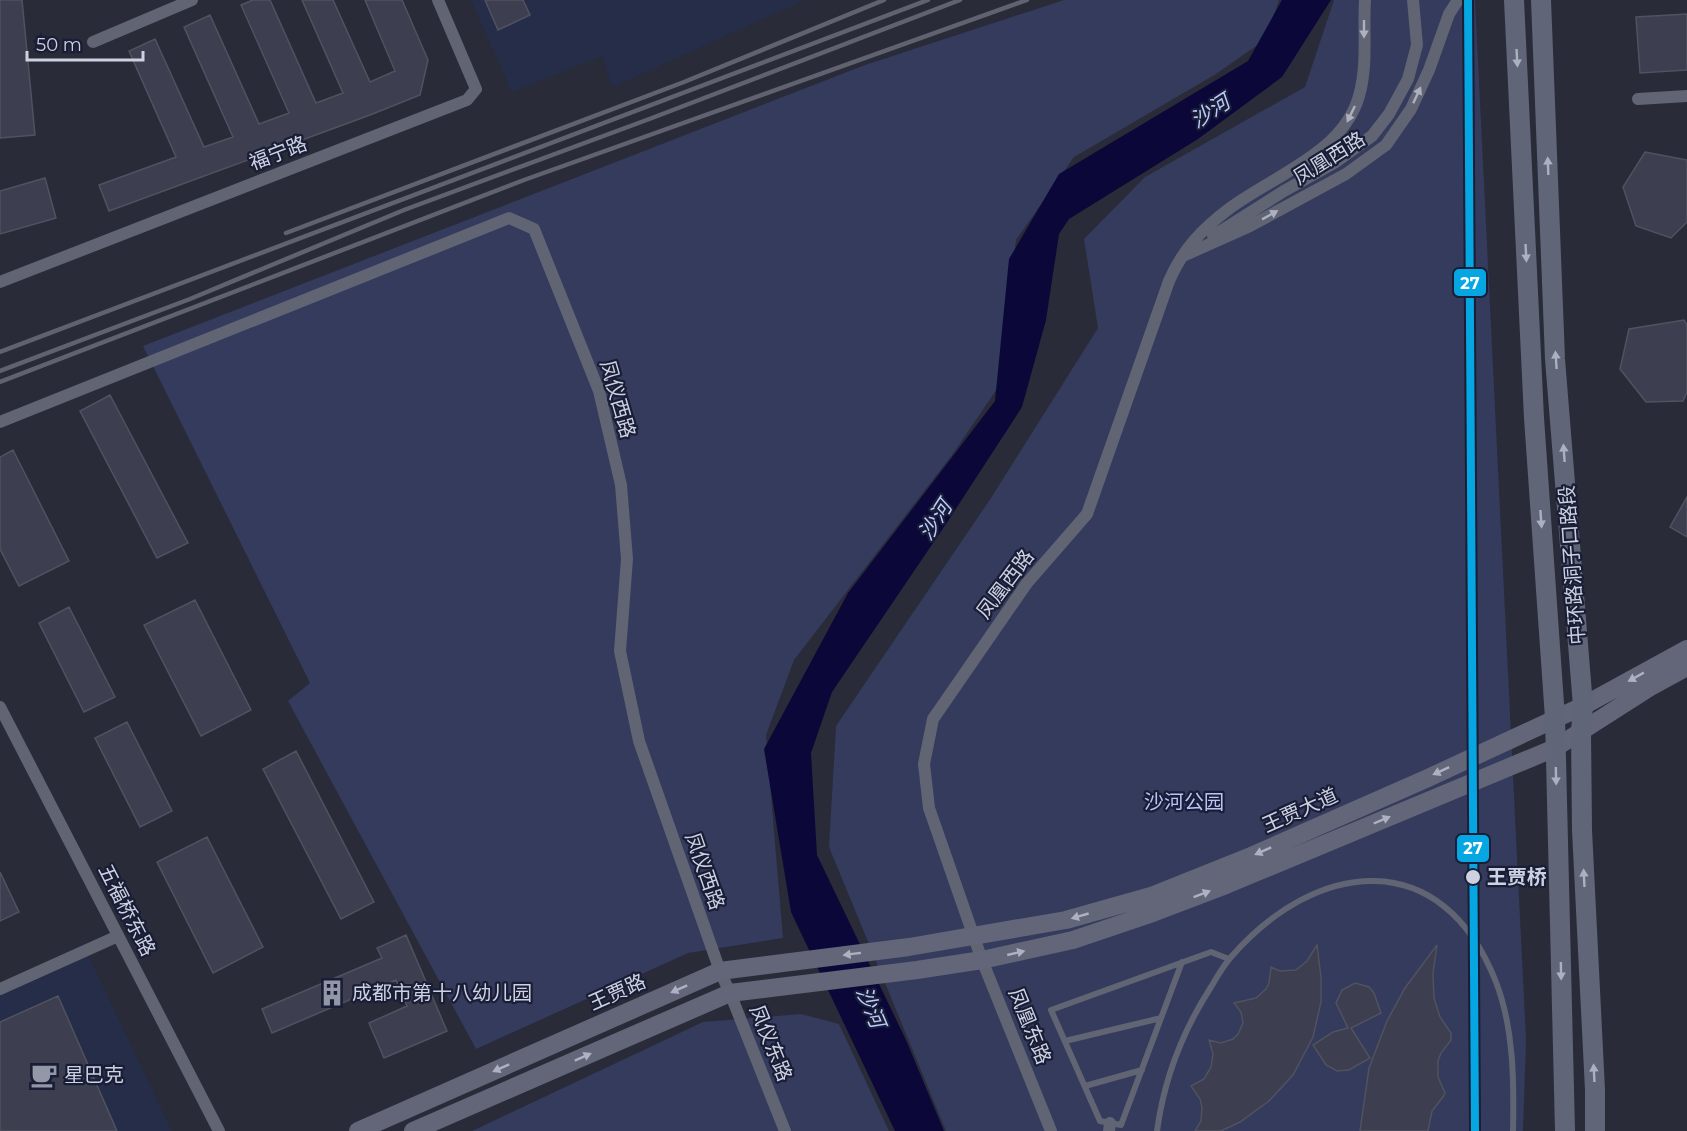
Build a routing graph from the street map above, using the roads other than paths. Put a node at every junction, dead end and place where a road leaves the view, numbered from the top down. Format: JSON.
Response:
{"nodes":[{"id":1,"x":192,"y":0,"type":"edge"},
{"id":2,"x":438,"y":0,"type":"edge"},
{"id":3,"x":1365,"y":0,"type":"edge"},
{"id":4,"x":1413,"y":0,"type":"edge"},
{"id":5,"x":1458,"y":0,"type":"edge"},
{"id":6,"x":1514,"y":0,"type":"edge"},
{"id":7,"x":1541,"y":0,"type":"edge"},
{"id":8,"x":93,"y":42,"type":"dead end"},
{"id":9,"x":1687,"y":96,"type":"edge"},
{"id":10,"x":1638,"y":99,"type":"dead end"},
{"id":11,"x":1179,"y":258,"type":"junction"},
{"id":12,"x":0,"y":282,"type":"edge"},
{"id":13,"x":0,"y":422,"type":"edge"},
{"id":14,"x":1687,"y":649,"type":"edge"},
{"id":15,"x":1687,"y":667,"type":"edge"},
{"id":16,"x":1583,"y":706,"type":"junction"},
{"id":17,"x":0,"y":707,"type":"edge"},
{"id":18,"x":1555,"y":718,"type":"junction"},
{"id":19,"x":1581,"y":732,"type":"junction"},
{"id":20,"x":1556,"y":748,"type":"junction"},
{"id":21,"x":118,"y":936,"type":"junction"},
{"id":22,"x":975,"y":936,"type":"junction"},
{"id":23,"x":909,"y":947,"type":"joint"},
{"id":24,"x":1229,"y":958,"type":"junction"},
{"id":25,"x":982,"y":960,"type":"junction"},
{"id":26,"x":1182,"y":962,"type":"junction"},
{"id":27,"x":720,"y":971,"type":"junction"},
{"id":28,"x":0,"y":989,"type":"edge"},
{"id":29,"x":730,"y":993,"type":"junction"},
{"id":30,"x":1161,"y":1018,"type":"junction"},
{"id":31,"x":1065,"y":1041,"type":"junction"},
{"id":32,"x":1142,"y":1070,"type":"junction"},
{"id":33,"x":1085,"y":1086,"type":"junction"},
{"id":34,"x":1110,"y":1127,"type":"edge"},
{"id":35,"x":219,"y":1131,"type":"edge"},
{"id":36,"x":358,"y":1131,"type":"edge"},
{"id":37,"x":413,"y":1131,"type":"edge"},
{"id":38,"x":785,"y":1131,"type":"edge"},
{"id":39,"x":1051,"y":1131,"type":"edge"},
{"id":40,"x":1157,"y":1131,"type":"edge"},
{"id":41,"x":1512,"y":1131,"type":"edge"},
{"id":42,"x":1565,"y":1131,"type":"edge"},
{"id":43,"x":1595,"y":1131,"type":"edge"}],
"edges":[{"from":1,"to":8,"type":"street"},
{"from":2,"to":12,"type":"street","name":"福宁路"},
{"from":3,"to":11,"type":"street","name":"凤凰西路","one_way":true},
{"from":4,"to":11,"type":"street","name":"凤凰西路"},
{"from":11,"to":5,"type":"street","name":"凤凰西路","one_way":true},
{"from":6,"to":18,"type":"main road","name":"中环路洞子口路段","one_way":true},
{"from":16,"to":7,"type":"main road","name":"中环路洞子口路段","one_way":true},
{"from":9,"to":10,"type":"street"},
{"from":11,"to":22,"type":"street","name":"凤凰西路"},
{"from":13,"to":27,"type":"street","name":"凤仪西路"},
{"from":14,"to":16,"type":"main road","name":"王贾大道","one_way":true},
{"from":15,"to":19,"type":"main road","name":"王贾大道"},
{"from":16,"to":18,"type":"main road","name":"王贾大道"},
{"from":16,"to":19,"type":"main road","name":"中环路洞子口路段"},
{"from":17,"to":21,"type":"street","name":"五福桥东路"},
{"from":18,"to":20,"type":"main road","name":"中环路洞子口路段"},
{"from":18,"to":22,"type":"main road","name":"王贾大道","one_way":true},
{"from":19,"to":20,"type":"main road","name":"王贾大道"},
{"from":43,"to":19,"type":"main road","name":"中环路洞子口路段","one_way":true},
{"from":25,"to":20,"type":"main road","name":"王贾大道","one_way":true},
{"from":20,"to":42,"type":"main road","name":"中环路洞子口路段","one_way":true},
{"from":21,"to":28,"type":"street"},
{"from":21,"to":35,"type":"street","name":"五福桥东路"},
{"from":22,"to":23,"type":"main road","name":"王贾大道"},
{"from":22,"to":25,"type":"street","name":"凤凰东路"},
{"from":23,"to":27,"type":"main road","name":"王贾路","one_way":true},
{"from":24,"to":26,"type":"lane"},
{"from":24,"to":40,"type":"lane"},
{"from":24,"to":41,"type":"lane"},
{"from":25,"to":29,"type":"main road","name":"王贾大道"},
{"from":25,"to":39,"type":"street","name":"凤凰东路"},
{"from":26,"to":30,"type":"lane"},
{"from":26,"to":31,"type":"lane"},
{"from":27,"to":29,"type":"street","name":"凤仪东路"},
{"from":27,"to":36,"type":"main road","name":"王贾路","one_way":true},
{"from":37,"to":29,"type":"main road","one_way":true},
{"from":29,"to":38,"type":"street","name":"凤仪东路"},
{"from":30,"to":31,"type":"lane"},
{"from":30,"to":32,"type":"lane"},
{"from":31,"to":33,"type":"lane"},
{"from":32,"to":33,"type":"lane"},
{"from":32,"to":34,"type":"lane"},
{"from":33,"to":34,"type":"lane"}]}
